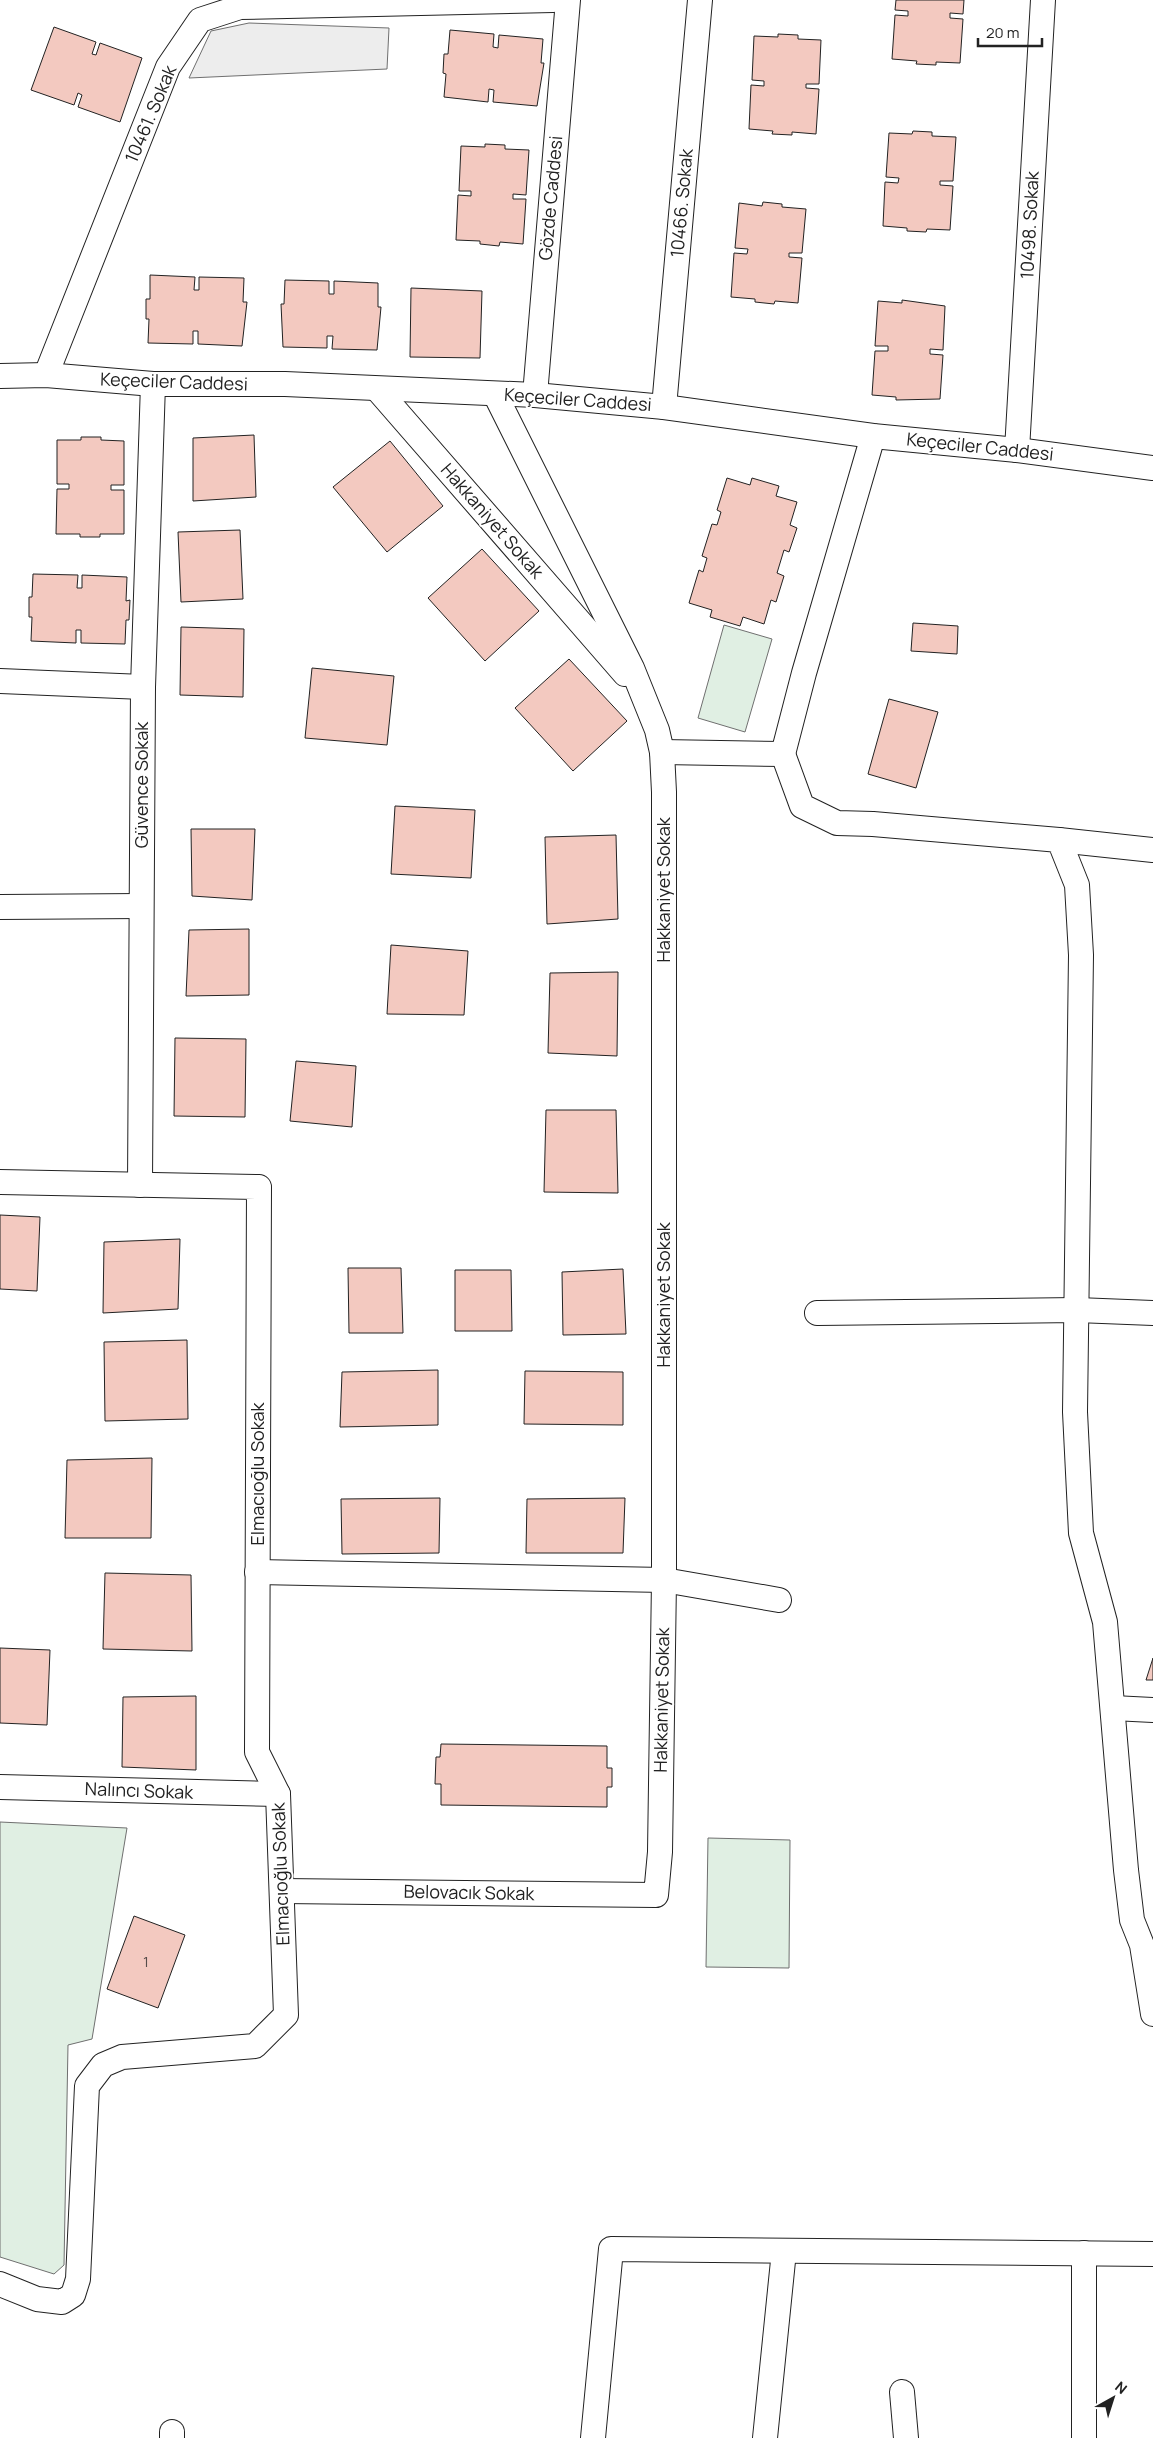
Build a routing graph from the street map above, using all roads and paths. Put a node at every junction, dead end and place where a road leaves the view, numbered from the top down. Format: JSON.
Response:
{"nodes":[{"id":1,"x":553,"y":0,"type":"edge"},
{"id":2,"x":568,"y":0,"type":"edge"},
{"id":3,"x":700,"y":0,"type":"edge"},
{"id":4,"x":1043,"y":0,"type":"edge"},
{"id":5,"x":46,"y":375,"type":"junction"},
{"id":6,"x":0,"y":376,"type":"edge"},
{"id":7,"x":153,"y":384,"type":"junction"},
{"id":8,"x":377,"y":389,"type":"junction"},
{"id":9,"x":495,"y":394,"type":"junction"},
{"id":10,"x":534,"y":395,"type":"junction"},
{"id":11,"x":664,"y":407,"type":"junction"},
{"id":12,"x":873,"y":436,"type":"junction"},
{"id":13,"x":1017,"y":450,"type":"junction"},
{"id":14,"x":1153,"y":468,"type":"edge"},
{"id":15,"x":0,"y":681,"type":"edge"},
{"id":16,"x":142,"y":687,"type":"junction"},
{"id":17,"x":645,"y":698,"type":"junction"},
{"id":18,"x":662,"y":752,"type":"junction"},
{"id":19,"x":782,"y":754,"type":"junction"},
{"id":20,"x":1059,"y":840,"type":"junction"},
{"id":21,"x":1153,"y":850,"type":"edge"},
{"id":22,"x":141,"y":906,"type":"junction"},
{"id":23,"x":0,"y":907,"type":"edge"},
{"id":24,"x":0,"y":1182,"type":"edge"},
{"id":25,"x":140,"y":1185,"type":"junction"},
{"id":26,"x":1077,"y":1310,"type":"junction"},
{"id":27,"x":817,"y":1313,"type":"dead end"},
{"id":28,"x":1153,"y":1313,"type":"edge"},
{"id":29,"x":257,"y":1572,"type":"junction"},
{"id":30,"x":664,"y":1580,"type":"junction"},
{"id":31,"x":779,"y":1600,"type":"dead end"},
{"id":32,"x":1113,"y":1708,"type":"junction"},
{"id":33,"x":1153,"y":1710,"type":"edge"},
{"id":34,"x":0,"y":1787,"type":"edge"},
{"id":35,"x":278,"y":1794,"type":"junction"},
{"id":36,"x":282,"y":1891,"type":"junction"},
{"id":37,"x":656,"y":1896,"type":"joint"},
{"id":38,"x":1153,"y":2014,"type":"edge"},
{"id":39,"x":784,"y":2251,"type":"junction"},
{"id":40,"x":1084,"y":2253,"type":"junction"},
{"id":41,"x":1153,"y":2254,"type":"edge"},
{"id":42,"x":0,"y":2284,"type":"edge"},
{"id":43,"x":902,"y":2392,"type":"dead end"},
{"id":44,"x":593,"y":2438,"type":"edge"},
{"id":45,"x":764,"y":2438,"type":"edge"},
{"id":46,"x":906,"y":2438,"type":"edge"},
{"id":47,"x":1084,"y":2438,"type":"edge"}],
"edges":[{"from":1,"to":5,"type":"street","name":"10461. Sokak"},
{"from":2,"to":10,"type":"street","name":"Gözde Caddesi"},
{"from":3,"to":11,"type":"street","name":"10466. Sokak"},
{"from":4,"to":13,"type":"street","name":"10498. Sokak"},
{"from":5,"to":6,"type":"street","name":"Keçeciler Caddesi"},
{"from":5,"to":7,"type":"street","name":"Keçeciler Caddesi"},
{"from":7,"to":8,"type":"street","name":"Keçeciler Caddesi"},
{"from":7,"to":16,"type":"street","name":"Güvence Sokak"},
{"from":8,"to":9,"type":"street","name":"Keçeciler Caddesi"},
{"from":8,"to":17,"type":"street","name":"Hakkaniyet Sokak"},
{"from":9,"to":10,"type":"street","name":"Keçeciler Caddesi"},
{"from":9,"to":17,"type":"street","name":"Hakkaniyet Sokak"},
{"from":10,"to":11,"type":"street","name":"Keçeciler Caddesi"},
{"from":11,"to":12,"type":"street","name":"Keçeciler Caddesi"},
{"from":12,"to":13,"type":"street","name":"Keçeciler Caddesi"},
{"from":12,"to":19,"type":"street"},
{"from":13,"to":14,"type":"street","name":"Keçeciler Caddesi"},
{"from":15,"to":16,"type":"street"},
{"from":16,"to":22,"type":"street","name":"Güvence Sokak"},
{"from":17,"to":18,"type":"street","name":"Hakkaniyet Sokak"},
{"from":18,"to":19,"type":"street"},
{"from":18,"to":30,"type":"street","name":"Hakkaniyet Sokak"},
{"from":19,"to":20,"type":"street"},
{"from":20,"to":21,"type":"street"},
{"from":20,"to":26,"type":"street"},
{"from":22,"to":23,"type":"street"},
{"from":22,"to":25,"type":"street","name":"Güvence Sokak"},
{"from":24,"to":25,"type":"street","name":"Elmacıoğlu Sokak"},
{"from":25,"to":29,"type":"street","name":"Elmacıoğlu Sokak"},
{"from":26,"to":27,"type":"street"},
{"from":26,"to":28,"type":"street"},
{"from":26,"to":32,"type":"street"},
{"from":29,"to":30,"type":"street"},
{"from":29,"to":35,"type":"street","name":"Elmacıoğlu Sokak"},
{"from":30,"to":31,"type":"street"},
{"from":30,"to":37,"type":"street","name":"Hakkaniyet Sokak"},
{"from":32,"to":33,"type":"street"},
{"from":32,"to":38,"type":"street"},
{"from":34,"to":35,"type":"street","name":"Nalıncı Sokak"},
{"from":35,"to":36,"type":"street","name":"Elmacıoğlu Sokak"},
{"from":36,"to":37,"type":"street","name":"Belovacık Sokak"},
{"from":36,"to":42,"type":"street","name":"Elmacıoğlu Sokak"},
{"from":39,"to":40,"type":"street"},
{"from":39,"to":44,"type":"street"},
{"from":39,"to":45,"type":"street"},
{"from":40,"to":41,"type":"street"},
{"from":40,"to":47,"type":"street"},
{"from":43,"to":46,"type":"street"}]}
